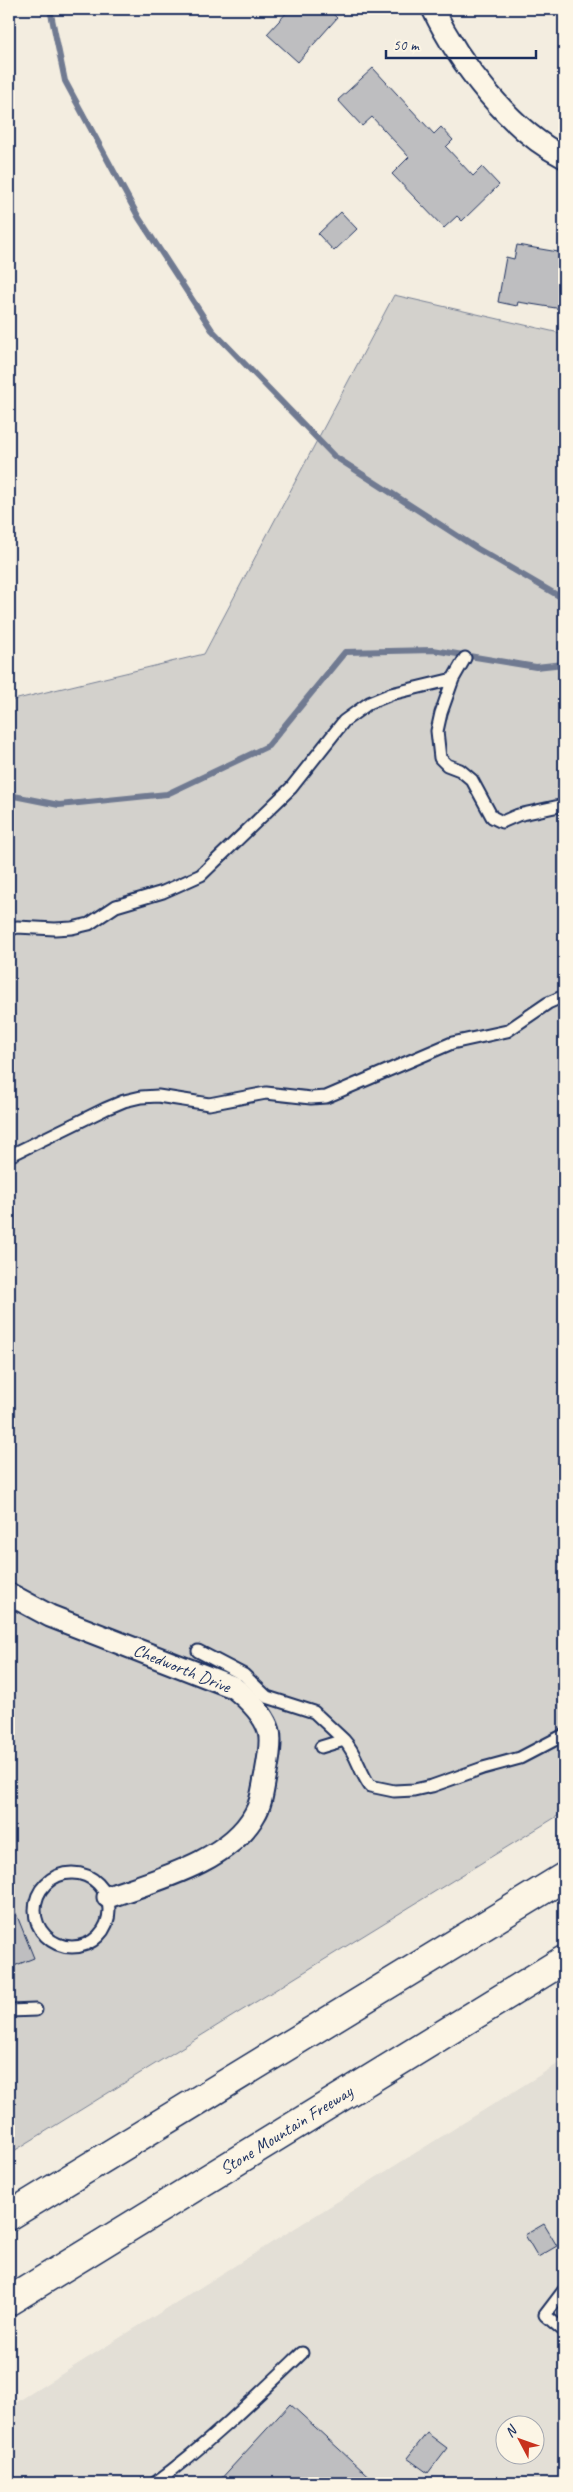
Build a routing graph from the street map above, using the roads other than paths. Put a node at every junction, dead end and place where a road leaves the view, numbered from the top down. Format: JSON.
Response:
{"nodes":[{"id":1,"x":432,"y":9,"type":"edge"},
{"id":2,"x":564,"y":157,"type":"edge"},
{"id":3,"x":465,"y":658,"type":"dead end"},
{"id":4,"x":453,"y":679,"type":"junction"},
{"id":5,"x":564,"y":805,"type":"edge"},
{"id":6,"x":9,"y":930,"type":"edge"},
{"id":7,"x":564,"y":996,"type":"edge"},
{"id":8,"x":9,"y":1156,"type":"edge"},
{"id":9,"x":9,"y":1594,"type":"edge"},
{"id":10,"x":198,"y":1651,"type":"dead end"},
{"id":11,"x":564,"y":1735,"type":"edge"},
{"id":12,"x":344,"y":1740,"type":"junction"},
{"id":13,"x":321,"y":1747,"type":"dead end"},
{"id":14,"x":564,"y":1877,"type":"edge"},
{"id":15,"x":108,"y":1897,"type":"junction"},
{"id":16,"x":564,"y":1960,"type":"edge"},
{"id":17,"x":36,"y":2010,"type":"dead end"},
{"id":18,"x":9,"y":2012,"type":"edge"},
{"id":19,"x":9,"y":2216,"type":"edge"},
{"id":20,"x":564,"y":2290,"type":"edge"},
{"id":21,"x":9,"y":2301,"type":"edge"},
{"id":22,"x":564,"y":2331,"type":"edge"},
{"id":23,"x":302,"y":2353,"type":"dead end"},
{"id":24,"x":155,"y":2483,"type":"edge"}],
"edges":[{"from":1,"to":2,"type":"street"},
{"from":3,"to":4,"type":"lane"},
{"from":4,"to":5,"type":"lane"},
{"from":4,"to":6,"type":"lane"},
{"from":7,"to":8,"type":"lane"},
{"from":9,"to":15,"type":"street","name":"Chedworth Drive"},
{"from":10,"to":12,"type":"lane"},
{"from":11,"to":12,"type":"lane"},
{"from":12,"to":13,"type":"lane"},
{"from":14,"to":19,"type":"highway"},
{"from":15,"to":15,"type":"lane"},
{"from":16,"to":21,"type":"highway","name":"Stone Mountain Freeway"},
{"from":17,"to":18,"type":"lane"},
{"from":20,"to":22,"type":"lane"},
{"from":23,"to":24,"type":"lane"}]}
